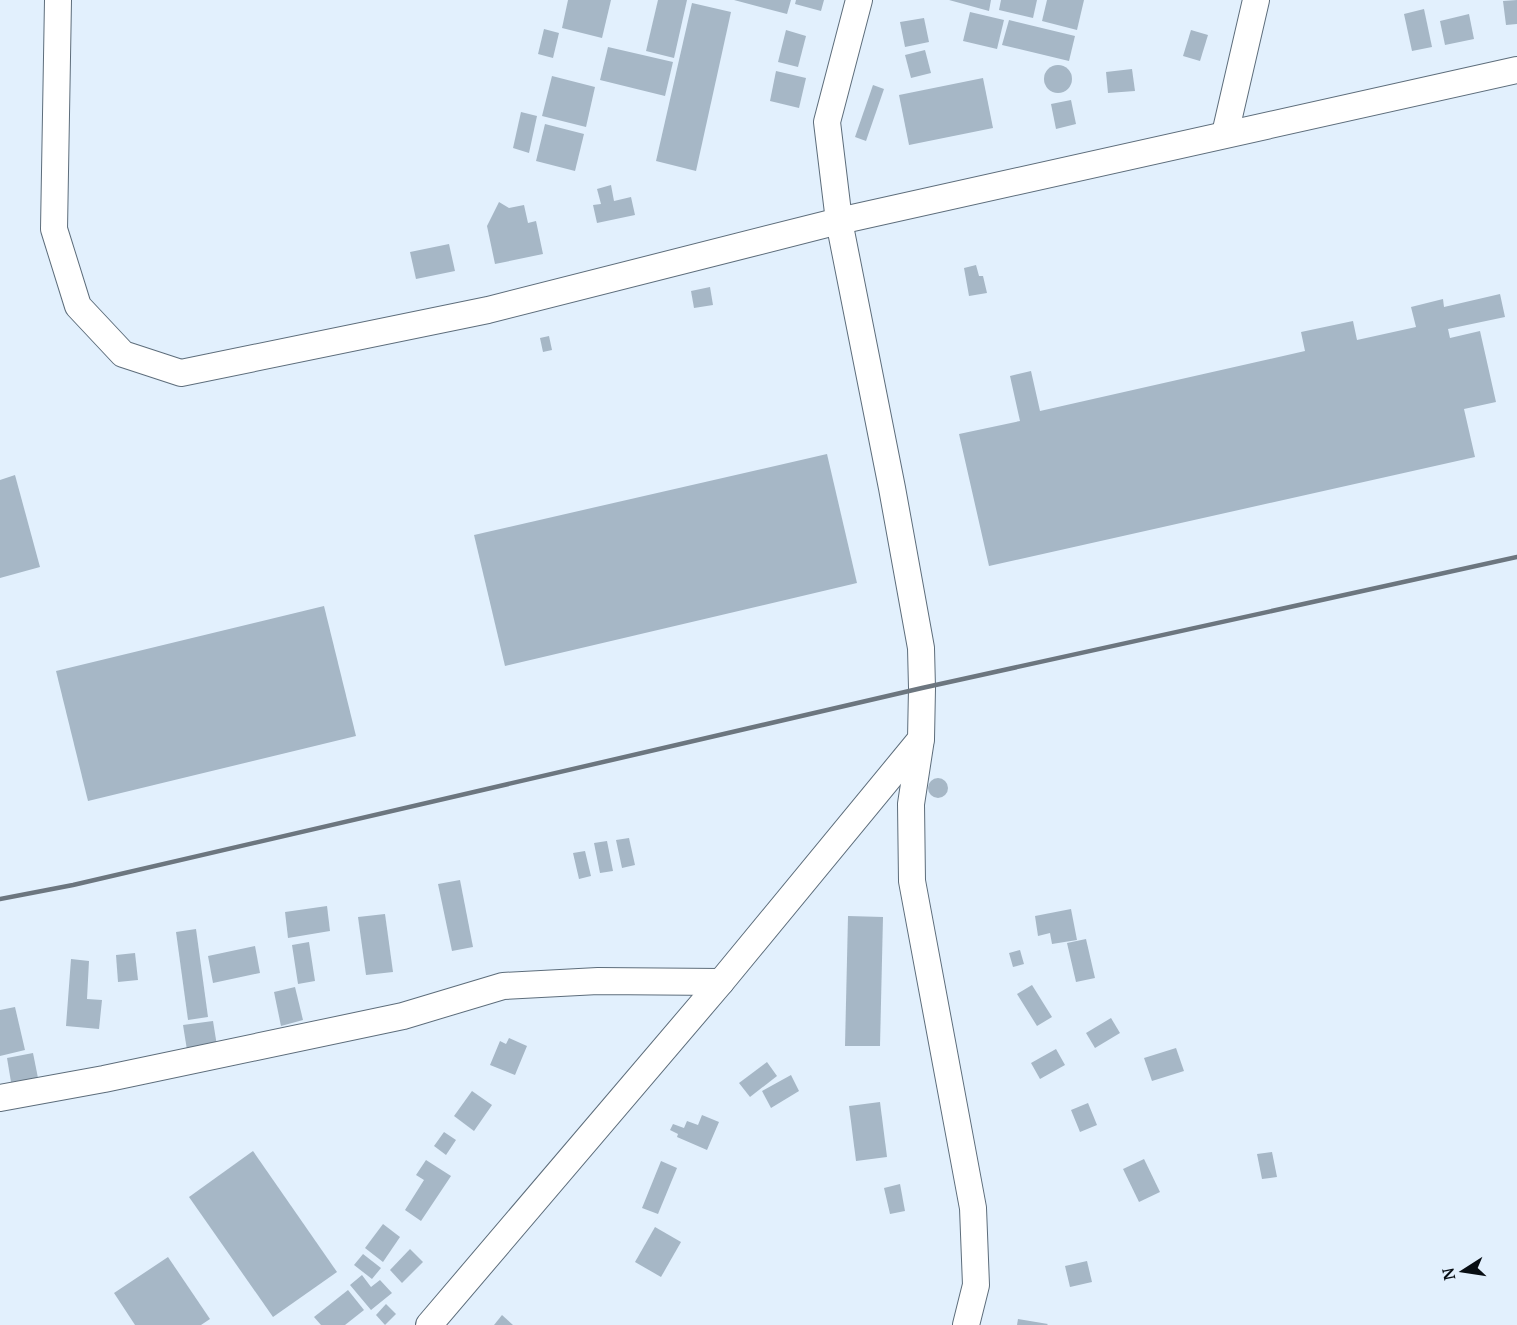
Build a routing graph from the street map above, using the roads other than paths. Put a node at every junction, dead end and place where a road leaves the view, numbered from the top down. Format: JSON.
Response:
{"nodes":[{"id":1,"x":58,"y":0,"type":"edge"},
{"id":2,"x":859,"y":0,"type":"edge"},
{"id":3,"x":1256,"y":0,"type":"edge"},
{"id":4,"x":1517,"y":70,"type":"edge"},
{"id":5,"x":1225,"y":135,"type":"junction"},
{"id":6,"x":839,"y":221,"type":"junction"},
{"id":7,"x":921,"y":739,"type":"junction"},
{"id":8,"x":721,"y":982,"type":"junction"},
{"id":9,"x":0,"y":1098,"type":"edge"},
{"id":10,"x":429,"y":1325,"type":"edge"},
{"id":11,"x":966,"y":1325,"type":"edge"}],
"edges":[{"from":1,"to":6,"type":"street"},
{"from":2,"to":6,"type":"street"},
{"from":3,"to":5,"type":"street"},
{"from":4,"to":5,"type":"street"},
{"from":5,"to":6,"type":"street"},
{"from":6,"to":7,"type":"street"},
{"from":7,"to":8,"type":"street"},
{"from":7,"to":11,"type":"street"},
{"from":8,"to":9,"type":"street"},
{"from":8,"to":10,"type":"street"}]}
